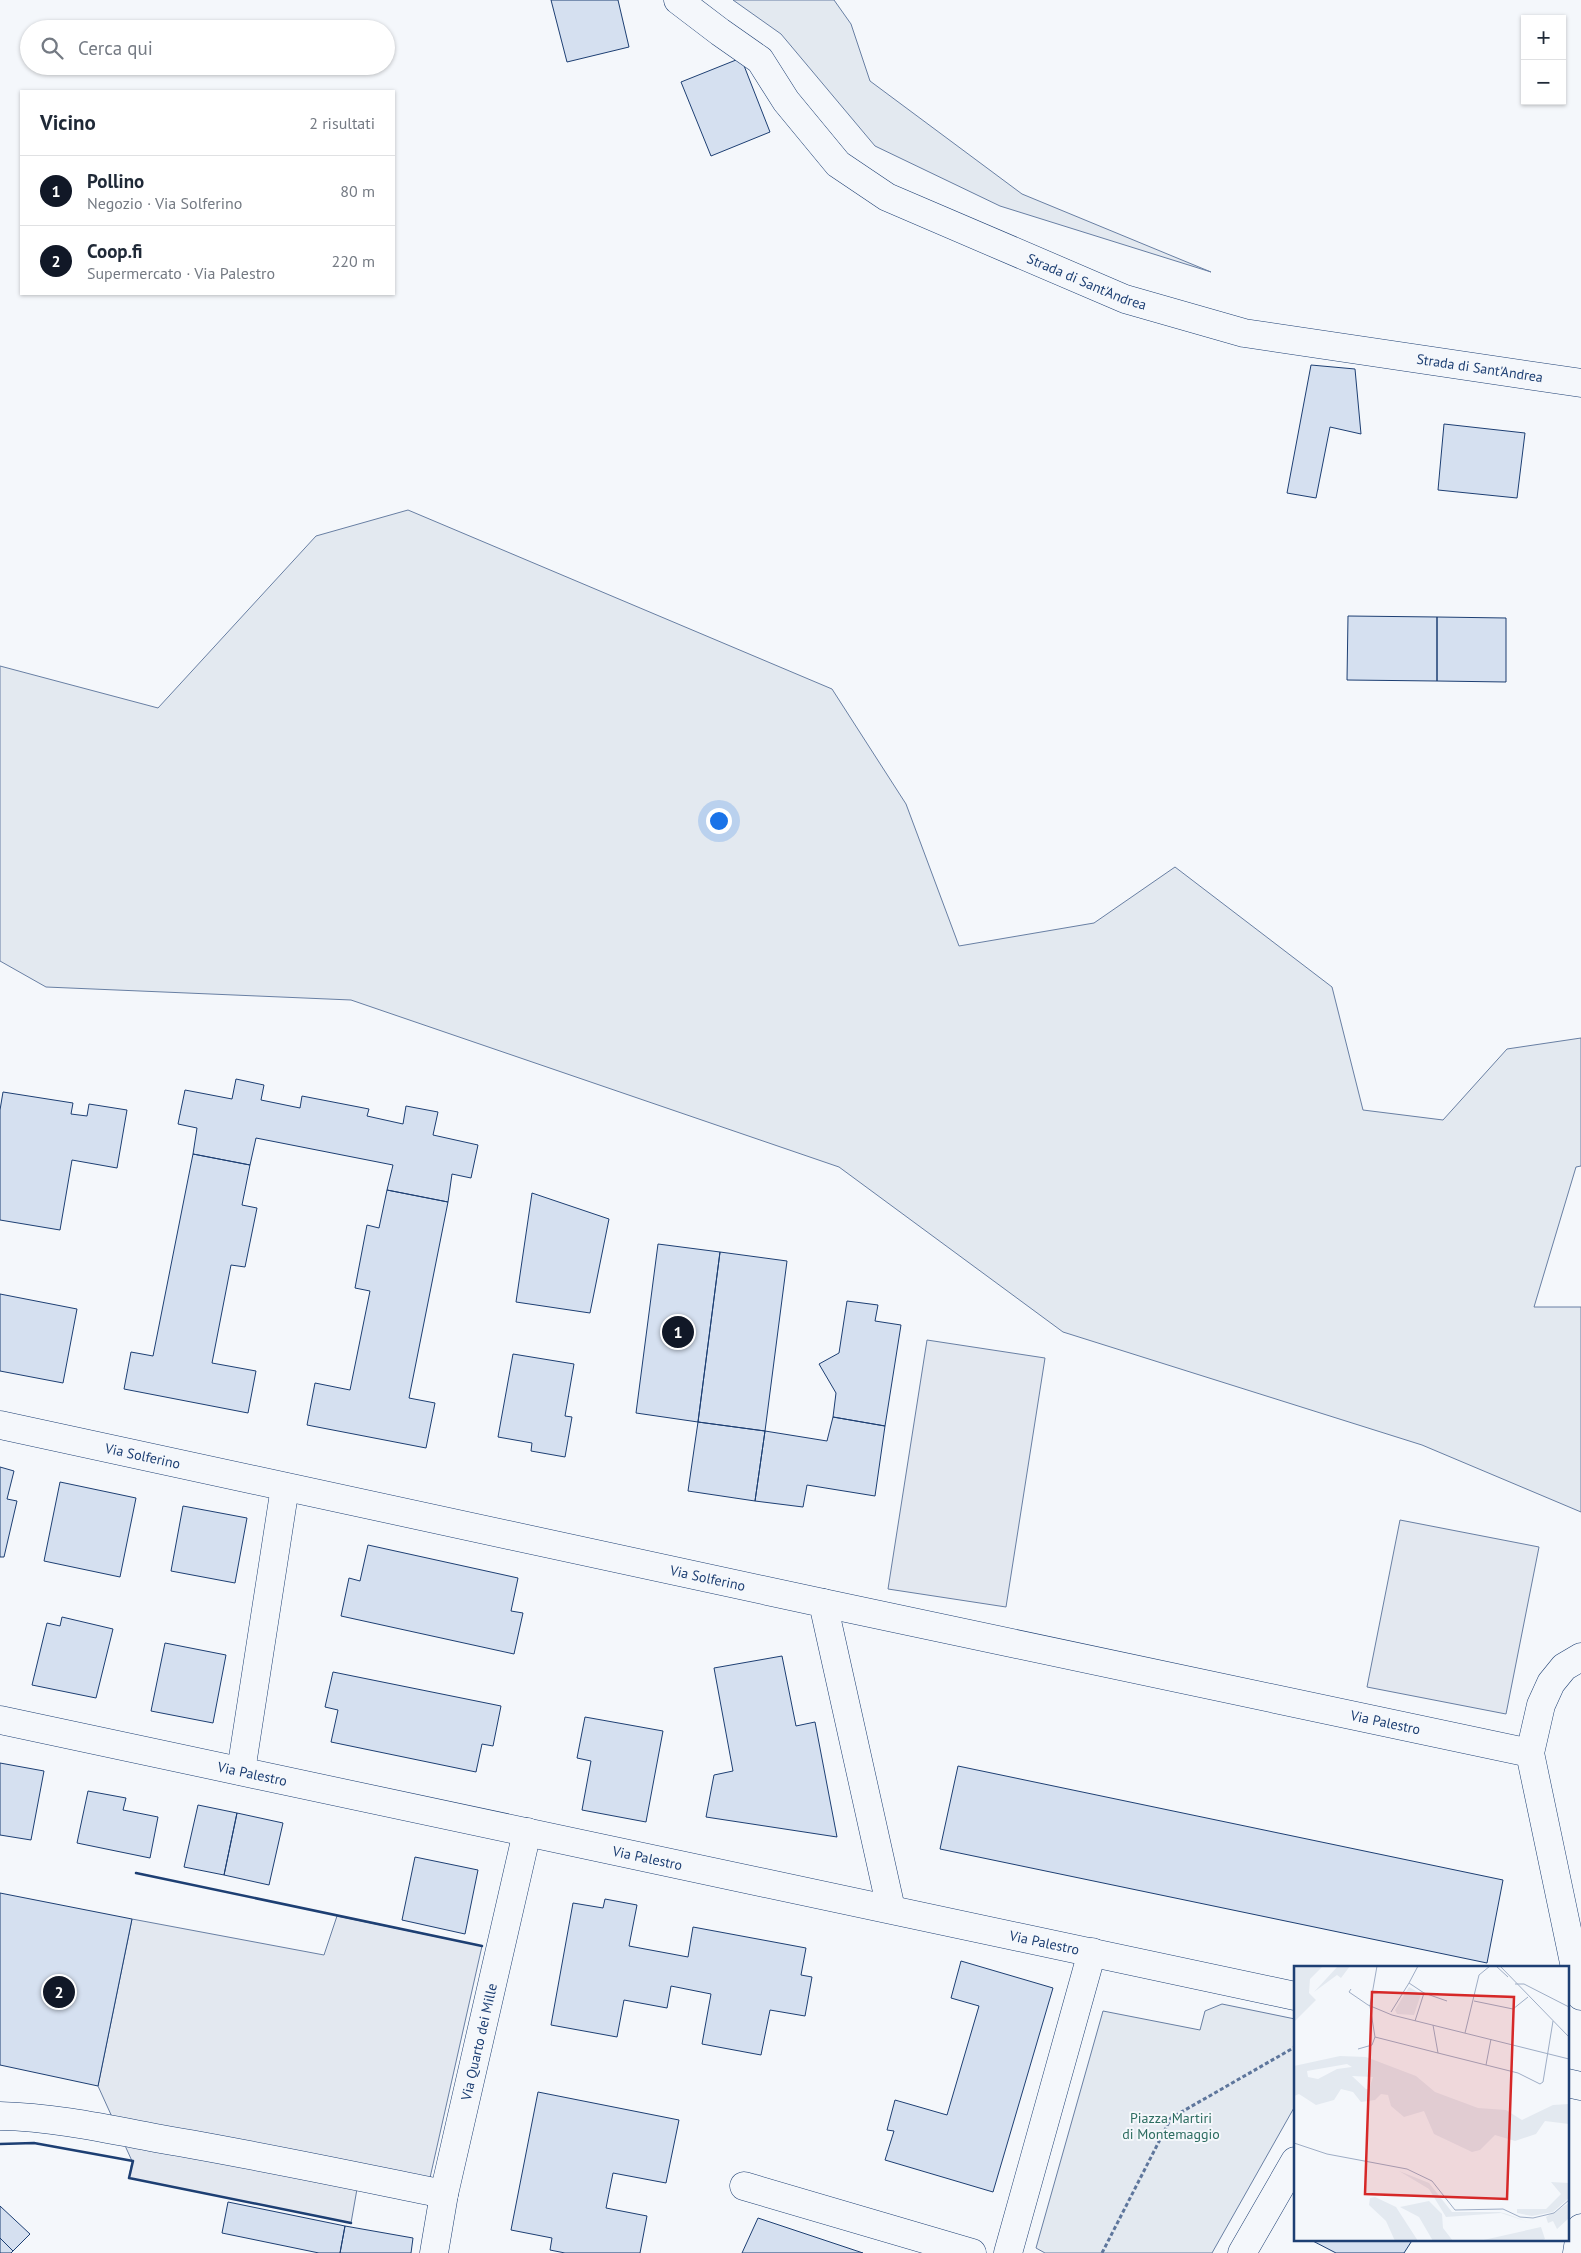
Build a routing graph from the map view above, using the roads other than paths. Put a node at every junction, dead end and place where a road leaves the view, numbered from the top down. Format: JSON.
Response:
{"nodes":[{"id":1,"x":678,"y":0,"type":"edge"},
{"id":2,"x":1581,"y":383,"type":"edge"},
{"id":3,"x":0,"y":1425,"type":"edge"},
{"id":4,"x":285,"y":1487,"type":"junction"},
{"id":5,"x":823,"y":1603,"type":"junction"},
{"id":6,"x":1581,"y":1657,"type":"edge"},
{"id":7,"x":0,"y":1720,"type":"edge"},
{"id":8,"x":1530,"y":1753,"type":"junction"},
{"id":9,"x":241,"y":1771,"type":"junction"},
{"id":10,"x":527,"y":1832,"type":"junction"},
{"id":11,"x":891,"y":1909,"type":"junction"},
{"id":12,"x":1092,"y":1952,"type":"junction"},
{"id":13,"x":1294,"y":1996,"type":"edge"},
{"id":14,"x":1581,"y":1996,"type":"edge"},
{"id":15,"x":1568,"y":2083,"type":"edge"},
{"id":16,"x":1581,"y":2086,"type":"edge"},
{"id":17,"x":0,"y":2116,"type":"edge"},
{"id":18,"x":1294,"y":2163,"type":"edge"},
{"id":19,"x":744,"y":2186,"type":"dead end"},
{"id":20,"x":444,"y":2194,"type":"junction"},
{"id":21,"x":1581,"y":2228,"type":"edge"},
{"id":22,"x":434,"y":2253,"type":"edge"},
{"id":23,"x":972,"y":2253,"type":"edge"},
{"id":24,"x":1008,"y":2253,"type":"edge"},
{"id":25,"x":1242,"y":2253,"type":"edge"},
{"id":26,"x":1577,"y":2253,"type":"edge"}],
"edges":[{"from":1,"to":2,"type":"street","name":"Strada di Sant'Andrea"},
{"from":3,"to":4,"type":"street","name":"Via Solferino"},
{"from":4,"to":5,"type":"street","name":"Via Solferino"},
{"from":4,"to":9,"type":"street"},
{"from":5,"to":8,"type":"street","name":"Via Palestro"},
{"from":5,"to":11,"type":"street"},
{"from":6,"to":8,"type":"street"},
{"from":7,"to":9,"type":"street","name":"Via Palestro"},
{"from":8,"to":14,"type":"street"},
{"from":9,"to":10,"type":"street","name":"Via Palestro"},
{"from":10,"to":11,"type":"street","name":"Via Palestro"},
{"from":10,"to":20,"type":"street","name":"Via Quarto dei Mille"},
{"from":11,"to":12,"type":"street","name":"Via Palestro"},
{"from":12,"to":13,"type":"street","name":"Via Palestro"},
{"from":12,"to":24,"type":"street"},
{"from":15,"to":16,"type":"street"},
{"from":17,"to":20,"type":"street"},
{"from":18,"to":25,"type":"street"},
{"from":19,"to":23,"type":"street"},
{"from":20,"to":22,"type":"street","name":"Via Quarto dei Mille"},
{"from":21,"to":26,"type":"street"}]}
